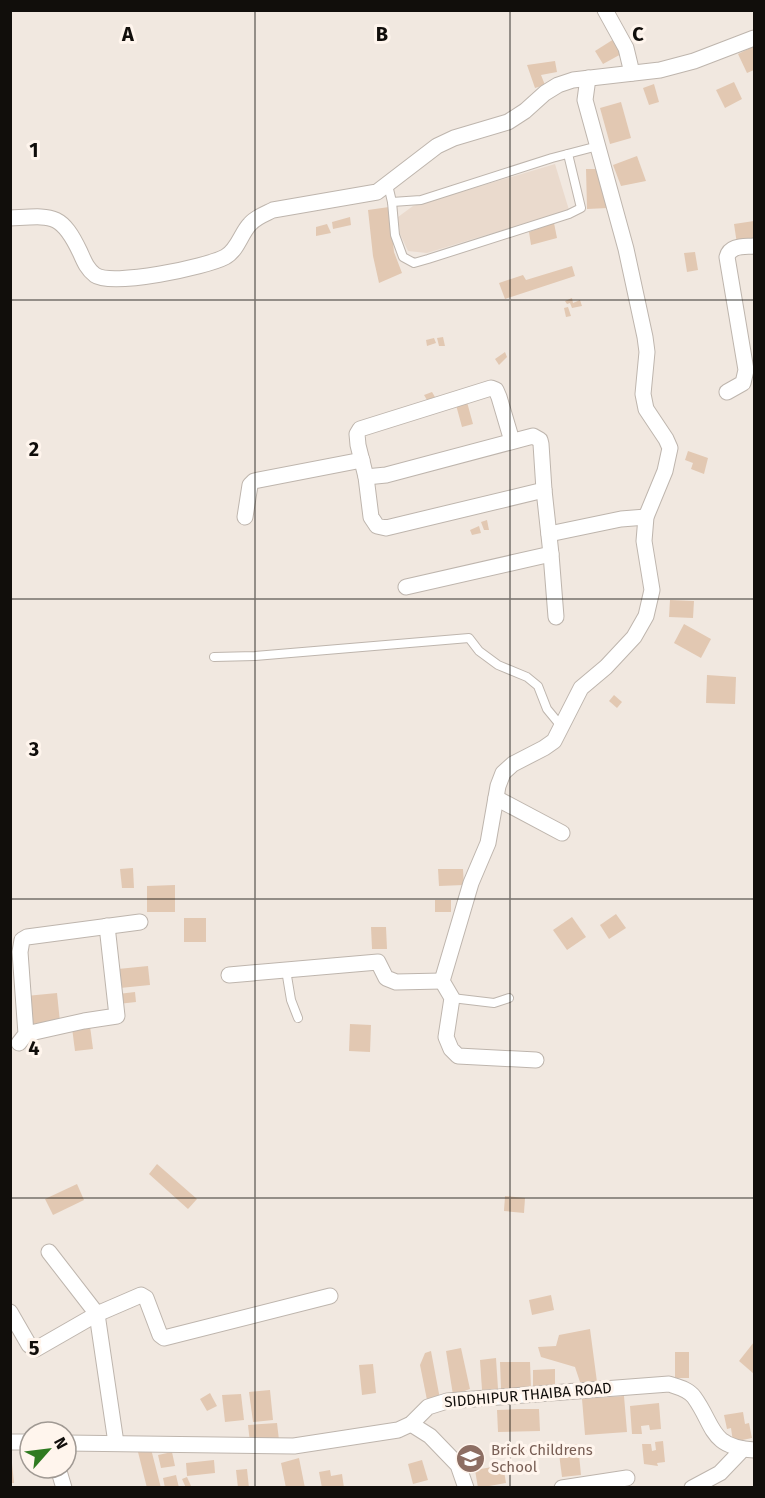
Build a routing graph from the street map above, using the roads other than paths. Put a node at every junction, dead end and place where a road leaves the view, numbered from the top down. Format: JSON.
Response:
{"nodes":[{"id":1,"x":605,"y":10,"type":"edge"},
{"id":2,"x":754,"y":38,"type":"edge"},
{"id":3,"x":632,"y":73,"type":"junction"},
{"id":4,"x":588,"y":78,"type":"junction"},
{"id":5,"x":598,"y":146,"type":"junction"},
{"id":6,"x":568,"y":154,"type":"junction"},
{"id":7,"x":388,"y":184,"type":"junction"},
{"id":8,"x":392,"y":202,"type":"junction"},
{"id":9,"x":10,"y":218,"type":"edge"},
{"id":10,"x":754,"y":246,"type":"edge"},
{"id":11,"x":750,"y":369,"type":"edge"},
{"id":12,"x":727,"y":392,"type":"dead end"},
{"id":13,"x":512,"y":441,"type":"junction"},
{"id":14,"x":362,"y":460,"type":"junction"},
{"id":15,"x":366,"y":477,"type":"junction"},
{"id":16,"x":544,"y":490,"type":"junction"},
{"id":17,"x":646,"y":517,"type":"junction"},
{"id":18,"x":245,"y":518,"type":"dead end"},
{"id":19,"x":549,"y":534,"type":"junction"},
{"id":20,"x":551,"y":554,"type":"junction"},
{"id":21,"x":406,"y":587,"type":"dead end"},
{"id":22,"x":556,"y":617,"type":"dead end"},
{"id":23,"x":214,"y":657,"type":"dead end"},
{"id":24,"x":561,"y":726,"type":"junction"},
{"id":25,"x":496,"y":798,"type":"junction"},
{"id":26,"x":562,"y":833,"type":"dead end"},
{"id":27,"x":140,"y":922,"type":"dead end"},
{"id":28,"x":107,"y":926,"type":"junction"},
{"id":29,"x":286,"y":970,"type":"junction"},
{"id":30,"x":229,"y":975,"type":"dead end"},
{"id":31,"x":442,"y":981,"type":"junction"},
{"id":32,"x":452,"y":998,"type":"junction"},
{"id":33,"x":509,"y":998,"type":"dead end"},
{"id":34,"x":298,"y":1018,"type":"dead end"},
{"id":35,"x":20,"y":1031,"type":"edge"},
{"id":36,"x":536,"y":1060,"type":"dead end"},
{"id":37,"x":49,"y":1252,"type":"dead end"},
{"id":38,"x":330,"y":1296,"type":"dead end"},
{"id":39,"x":10,"y":1312,"type":"edge"},
{"id":40,"x":97,"y":1314,"type":"junction"},
{"id":41,"x":411,"y":1424,"type":"junction"},
{"id":42,"x":78,"y":1443,"type":"edge"},
{"id":43,"x":116,"y":1443,"type":"junction"},
{"id":44,"x":749,"y":1450,"type":"edge"},
{"id":45,"x":627,"y":1478,"type":"dead end"},
{"id":46,"x":593,"y":1484,"type":"edge"},
{"id":47,"x":466,"y":1488,"type":"edge"},
{"id":48,"x":562,"y":1488,"type":"edge"},
{"id":49,"x":692,"y":1488,"type":"edge"}],
"edges":[{"from":1,"to":3,"type":"street"},
{"from":2,"to":3,"type":"street"},
{"from":3,"to":4,"type":"street"},
{"from":4,"to":5,"type":"street"},
{"from":4,"to":7,"type":"street"},
{"from":5,"to":6,"type":"lane"},
{"from":5,"to":17,"type":"street"},
{"from":6,"to":8,"type":"lane"},
{"from":6,"to":8,"type":"lane"},
{"from":7,"to":8,"type":"lane"},
{"from":7,"to":9,"type":"street"},
{"from":10,"to":11,"type":"street"},
{"from":11,"to":12,"type":"street"},
{"from":13,"to":14,"type":"street"},
{"from":13,"to":15,"type":"street"},
{"from":13,"to":16,"type":"street"},
{"from":14,"to":15,"type":"street"},
{"from":14,"to":18,"type":"street"},
{"from":15,"to":16,"type":"street"},
{"from":16,"to":19,"type":"street"},
{"from":17,"to":19,"type":"street"},
{"from":17,"to":24,"type":"street"},
{"from":19,"to":20,"type":"street"},
{"from":20,"to":21,"type":"street"},
{"from":20,"to":22,"type":"street"},
{"from":23,"to":24,"type":"lane"},
{"from":24,"to":25,"type":"street"},
{"from":25,"to":26,"type":"street"},
{"from":25,"to":31,"type":"street"},
{"from":27,"to":28,"type":"street"},
{"from":28,"to":35,"type":"street"},
{"from":28,"to":35,"type":"street"},
{"from":29,"to":30,"type":"street"},
{"from":29,"to":31,"type":"street"},
{"from":29,"to":34,"type":"lane"},
{"from":31,"to":32,"type":"street"},
{"from":32,"to":33,"type":"lane"},
{"from":32,"to":36,"type":"street"},
{"from":37,"to":40,"type":"street"},
{"from":38,"to":40,"type":"street"},
{"from":39,"to":40,"type":"street"},
{"from":40,"to":43,"type":"street"},
{"from":41,"to":43,"type":"street","name":"SIDDHIPUR THAIBA ROAD"},
{"from":41,"to":44,"type":"street","name":"SIDDHIPUR THAIBA ROAD"},
{"from":41,"to":47,"type":"street"},
{"from":42,"to":43,"type":"street","name":"SIDDHIPUR THAIBA ROAD"},
{"from":44,"to":49,"type":"street"},
{"from":45,"to":46,"type":"street"},
{"from":46,"to":48,"type":"street"}]}
